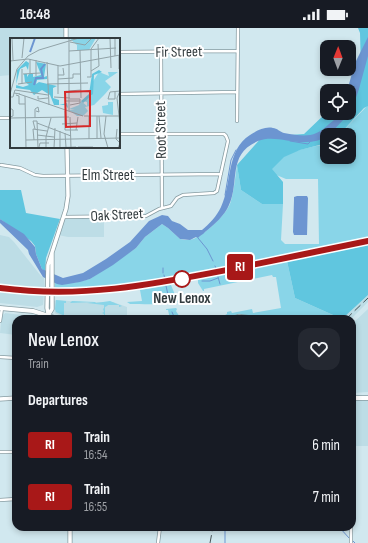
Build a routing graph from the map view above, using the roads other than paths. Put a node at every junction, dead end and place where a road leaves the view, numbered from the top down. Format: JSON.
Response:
{"nodes":[{"id":1,"x":238,"y":28,"type":"edge"},
{"id":2,"x":238,"y":51,"type":"junction"},
{"id":3,"x":120,"y":52,"type":"edge"},
{"id":4,"x":160,"y":52,"type":"junction"},
{"id":5,"x":237,"y":92,"type":"junction"},
{"id":6,"x":161,"y":93,"type":"junction"},
{"id":7,"x":120,"y":94,"type":"edge"},
{"id":8,"x":237,"y":121,"type":"dead end"},
{"id":9,"x":120,"y":134,"type":"edge"},
{"id":10,"x":161,"y":134,"type":"junction"},
{"id":11,"x":67,"y":148,"type":"edge"},
{"id":12,"x":1,"y":165,"type":"dead end"},
{"id":13,"x":221,"y":174,"type":"junction"},
{"id":14,"x":67,"y":175,"type":"junction"},
{"id":15,"x":162,"y":175,"type":"junction"},
{"id":16,"x":162,"y":208,"type":"junction"},
{"id":17,"x":64,"y":217,"type":"junction"},
{"id":18,"x":1,"y":308,"type":"edge"},
{"id":19,"x":44,"y":315,"type":"edge"},
{"id":20,"x":50,"y":315,"type":"edge"},
{"id":21,"x":0,"y":321,"type":"edge"},
{"id":22,"x":0,"y":357,"type":"edge"},
{"id":23,"x":12,"y":358,"type":"edge"},
{"id":24,"x":12,"y":398,"type":"edge"},
{"id":25,"x":356,"y":398,"type":"edge"},
{"id":26,"x":368,"y":398,"type":"edge"},
{"id":27,"x":0,"y":399,"type":"edge"},
{"id":28,"x":0,"y":452,"type":"edge"},
{"id":29,"x":12,"y":452,"type":"edge"},
{"id":30,"x":12,"y":499,"type":"edge"},
{"id":31,"x":0,"y":500,"type":"edge"},
{"id":32,"x":70,"y":531,"type":"edge"},
{"id":33,"x":160,"y":531,"type":"edge"},
{"id":34,"x":351,"y":531,"type":"edge"},
{"id":35,"x":70,"y":543,"type":"edge"},
{"id":36,"x":158,"y":543,"type":"edge"},
{"id":37,"x":351,"y":543,"type":"edge"}],
"edges":[{"from":1,"to":2,"type":"street"},
{"from":2,"to":4,"type":"street","name":"Fir Street"},
{"from":2,"to":5,"type":"street"},
{"from":3,"to":4,"type":"street","name":"Fir Street"},
{"from":4,"to":6,"type":"street","name":"Root Street"},
{"from":5,"to":6,"type":"street"},
{"from":5,"to":8,"type":"street"},
{"from":6,"to":7,"type":"street"},
{"from":6,"to":10,"type":"street","name":"Root Street"},
{"from":9,"to":10,"type":"street"},
{"from":10,"to":13,"type":"street"},
{"from":10,"to":15,"type":"street","name":"Root Street"},
{"from":11,"to":14,"type":"street"},
{"from":12,"to":14,"type":"street","name":"Elm Street"},
{"from":13,"to":15,"type":"street","name":"Elm Street"},
{"from":13,"to":16,"type":"street","name":"Oak Street"},
{"from":14,"to":15,"type":"street","name":"Elm Street"},
{"from":14,"to":17,"type":"street"},
{"from":15,"to":16,"type":"street","name":"Root Street"},
{"from":16,"to":17,"type":"street","name":"Oak Street"},
{"from":17,"to":20,"type":"street"},
{"from":18,"to":19,"type":"main road"},
{"from":18,"to":21,"type":"street"},
{"from":22,"to":23,"type":"street"},
{"from":24,"to":27,"type":"street"},
{"from":25,"to":26,"type":"main road"},
{"from":28,"to":29,"type":"street"},
{"from":30,"to":31,"type":"street"},
{"from":32,"to":35,"type":"street"},
{"from":33,"to":36,"type":"street"},
{"from":34,"to":37,"type":"street"}]}
